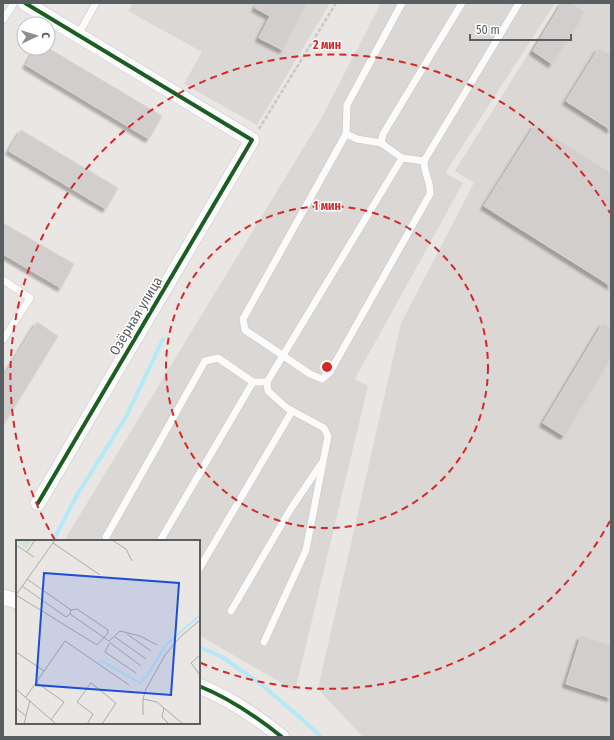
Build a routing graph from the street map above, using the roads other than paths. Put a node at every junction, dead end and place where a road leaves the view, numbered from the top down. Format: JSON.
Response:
{"nodes":[{"id":1,"x":14,"y":3,"type":"edge"},
{"id":2,"x":25,"y":3,"type":"edge"},
{"id":3,"x":96,"y":3,"type":"edge"},
{"id":4,"x":402,"y":3,"type":"edge"},
{"id":5,"x":462,"y":3,"type":"edge"},
{"id":6,"x":519,"y":3,"type":"edge"},
{"id":7,"x":3,"y":20,"type":"edge"},
{"id":8,"x":78,"y":35,"type":"junction"},
{"id":9,"x":346,"y":134,"type":"junction"},
{"id":10,"x":381,"y":143,"type":"junction"},
{"id":11,"x":402,"y":158,"type":"junction"},
{"id":12,"x":424,"y":161,"type":"junction"},
{"id":13,"x":3,"y":280,"type":"edge"},
{"id":14,"x":3,"y":340,"type":"edge"},
{"id":15,"x":283,"y":355,"type":"junction"},
{"id":16,"x":253,"y":382,"type":"junction"},
{"id":17,"x":267,"y":382,"type":"junction"},
{"id":18,"x":292,"y":411,"type":"junction"},
{"id":19,"x":324,"y":460,"type":"junction"},
{"id":20,"x":38,"y":503,"type":"dead end"},
{"id":21,"x":106,"y":537,"type":"dead end"},
{"id":22,"x":161,"y":540,"type":"edge"},
{"id":23,"x":200,"y":567,"type":"edge"},
{"id":24,"x":3,"y":597,"type":"edge"},
{"id":25,"x":16,"y":601,"type":"edge"},
{"id":26,"x":231,"y":611,"type":"dead end"},
{"id":27,"x":264,"y":642,"type":"dead end"},
{"id":28,"x":200,"y":686,"type":"edge"},
{"id":29,"x":282,"y":737,"type":"edge"}],
"edges":[{"from":1,"to":7,"type":"lane"},
{"from":2,"to":8,"type":"street"},
{"from":3,"to":8,"type":"lane"},
{"from":4,"to":9,"type":"lane"},
{"from":5,"to":10,"type":"lane"},
{"from":6,"to":12,"type":"lane"},
{"from":8,"to":20,"type":"street","name":"Озёрная улица"},
{"from":9,"to":10,"type":"lane"},
{"from":9,"to":15,"type":"lane"},
{"from":10,"to":11,"type":"lane"},
{"from":11,"to":12,"type":"lane"},
{"from":11,"to":15,"type":"lane"},
{"from":12,"to":15,"type":"lane"},
{"from":13,"to":14,"type":"lane"},
{"from":15,"to":17,"type":"lane"},
{"from":16,"to":17,"type":"lane"},
{"from":16,"to":21,"type":"lane"},
{"from":16,"to":22,"type":"lane"},
{"from":17,"to":18,"type":"lane"},
{"from":18,"to":19,"type":"lane"},
{"from":18,"to":23,"type":"lane"},
{"from":19,"to":26,"type":"lane"},
{"from":19,"to":27,"type":"lane"},
{"from":24,"to":25,"type":"street"},
{"from":28,"to":29,"type":"street"}]}
